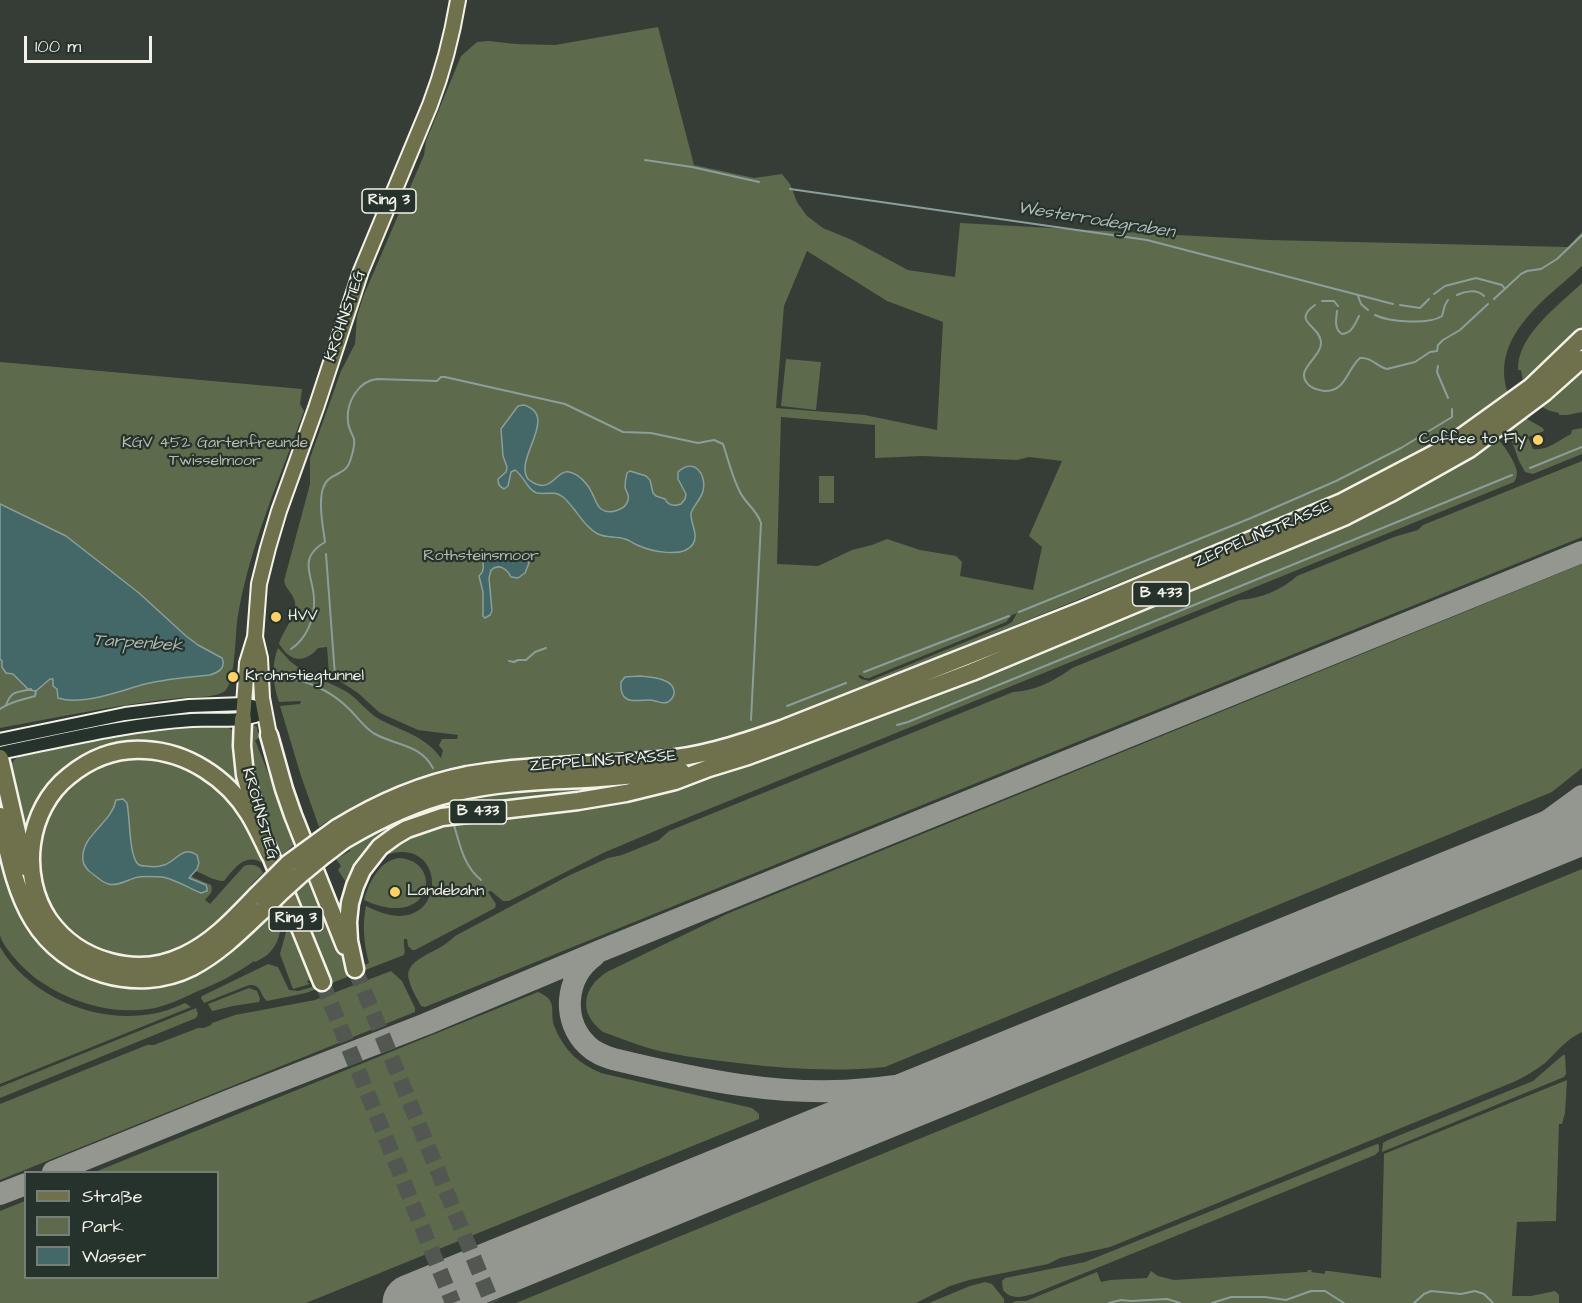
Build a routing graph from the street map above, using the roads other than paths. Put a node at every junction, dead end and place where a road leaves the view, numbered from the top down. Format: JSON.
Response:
{"nodes":[{"id":1,"x":458,"y":0,"type":"edge"},
{"id":2,"x":1582,"y":339,"type":"edge"},
{"id":3,"x":1582,"y":359,"type":"edge"},
{"id":4,"x":255,"y":637,"type":"junction"},
{"id":5,"x":265,"y":711,"type":"junction"},
{"id":6,"x":243,"y":712,"type":"junction"},
{"id":7,"x":269,"y":735,"type":"joint"},
{"id":8,"x":0,"y":740,"type":"edge"},
{"id":9,"x":0,"y":755,"type":"edge"},
{"id":10,"x":709,"y":768,"type":"junction"},
{"id":11,"x":0,"y":816,"type":"edge"},
{"id":12,"x":340,"y":834,"type":"junction"},
{"id":13,"x":270,"y":855,"type":"junction"},
{"id":14,"x":38,"y":898,"type":"junction"},
{"id":15,"x":259,"y":903,"type":"junction"},
{"id":16,"x":355,"y":969,"type":"joint"},
{"id":17,"x":322,"y":982,"type":"tunnel mouth"}],
"edges":[{"from":1,"to":4,"type":"main road","name":"KROHNSTIEG","number":"Ring 3"},
{"from":2,"to":12,"type":"highway","name":"ZEPPELINSTRASSE","number":"B 433"},
{"from":3,"to":10,"type":"highway","name":"ZEPPELINSTRASSE","number":"B 433"},
{"from":4,"to":5,"type":"main road","name":"KROHNSTIEG","number":"Ring 3"},
{"from":4,"to":6,"type":"main road","name":"KROHNSTIEG","number":"Ring 3"},
{"from":5,"to":6,"type":"main road"},
{"from":5,"to":7,"type":"main road","name":"KROHNSTIEG","number":"Ring 3"},
{"from":6,"to":8,"type":"main road"},
{"from":6,"to":9,"type":"main road"},
{"from":6,"to":13,"type":"highway","name":"KROHNSTIEG","number":"Ring 3"},
{"from":7,"to":16,"type":"highway","name":"KROHNSTIEG","number":"Ring 3"},
{"from":9,"to":14,"type":"highway"},
{"from":10,"to":12,"type":"highway","number":"B 433"},
{"from":10,"to":16,"type":"highway","number":"B 433"},
{"from":11,"to":15,"type":"highway","number":"B 433"},
{"from":12,"to":15,"type":"highway","number":"B 433","bridge":true},
{"from":13,"to":14,"type":"highway","number":"B 433"},
{"from":13,"to":17,"type":"highway","name":"KROHNSTIEG","number":"Ring 3"},
{"from":14,"to":15,"type":"highway","number":"B 433"}]}
